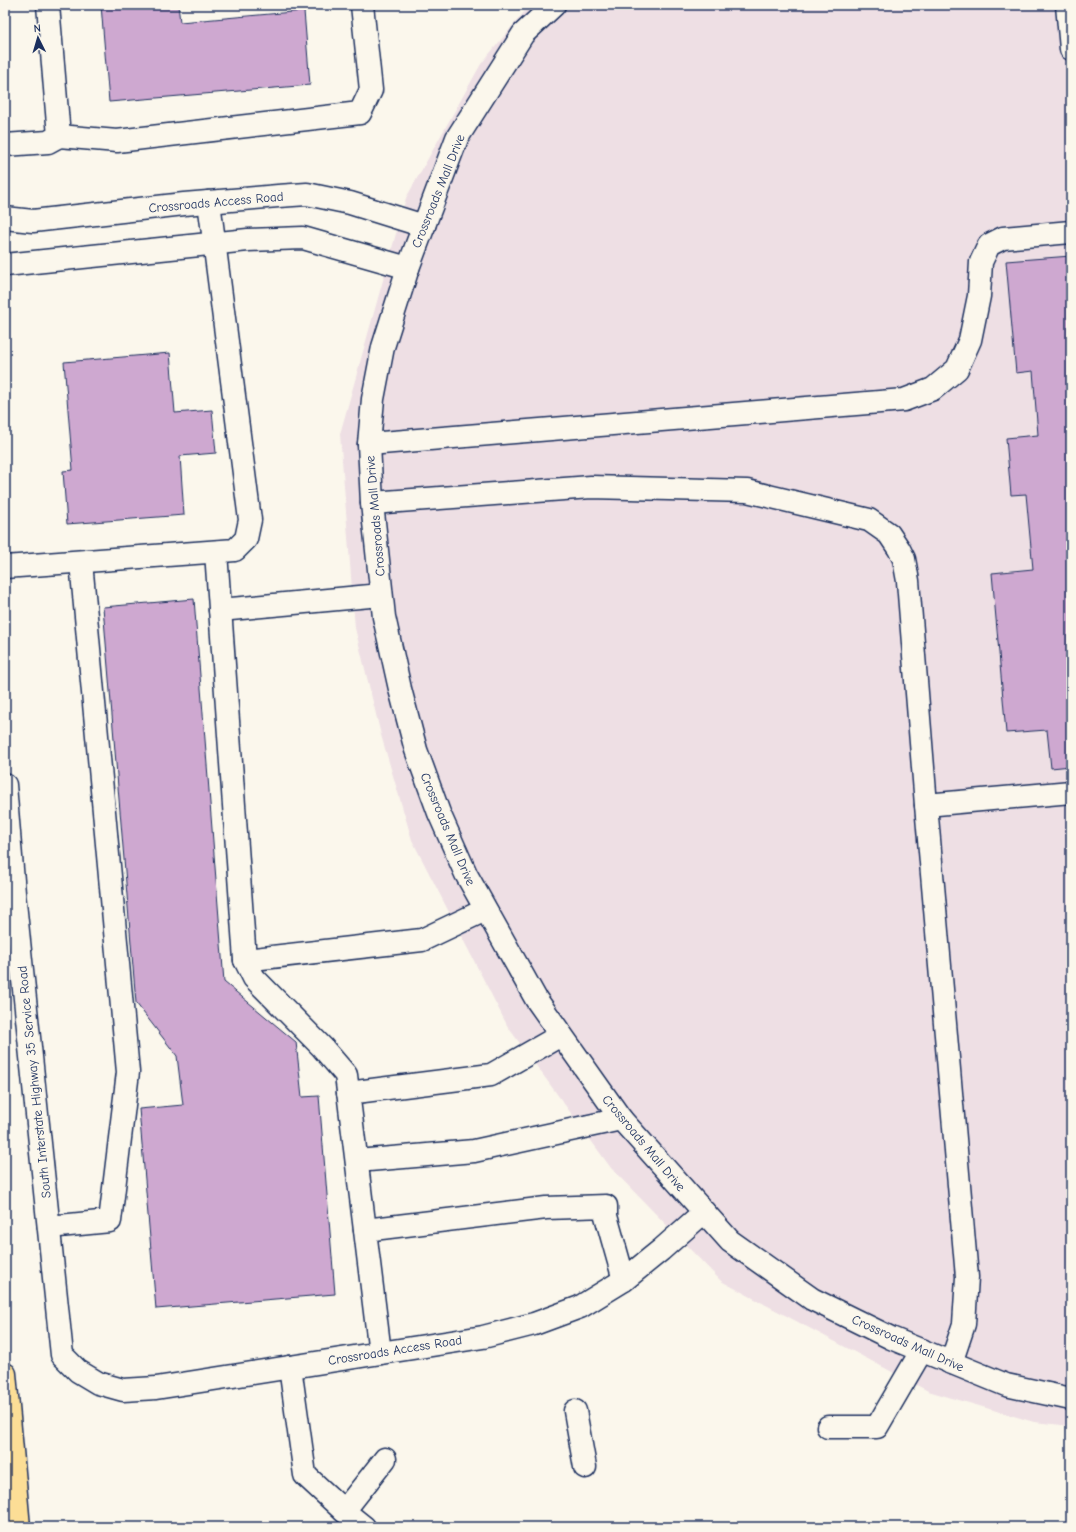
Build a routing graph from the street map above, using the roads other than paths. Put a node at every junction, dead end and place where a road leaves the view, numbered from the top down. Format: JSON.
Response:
{"nodes":[{"id":1,"x":48,"y":5,"type":"edge"},
{"id":2,"x":362,"y":5,"type":"edge"},
{"id":3,"x":554,"y":5,"type":"edge"},
{"id":4,"x":1067,"y":5,"type":"edge"},
{"id":5,"x":1071,"y":49,"type":"edge"},
{"id":6,"x":59,"y":136,"type":"junction"},
{"id":7,"x":5,"y":146,"type":"edge"},
{"id":8,"x":209,"y":202,"type":"junction"},
{"id":9,"x":5,"y":218,"type":"edge"},
{"id":10,"x":424,"y":226,"type":"junction"},
{"id":11,"x":1071,"y":232,"type":"edge"},
{"id":12,"x":214,"y":244,"type":"junction"},
{"id":13,"x":5,"y":266,"type":"edge"},
{"id":14,"x":408,"y":268,"type":"junction"},
{"id":15,"x":369,"y":444,"type":"junction"},
{"id":16,"x":372,"y":503,"type":"junction"},
{"id":17,"x":216,"y":552,"type":"junction"},
{"id":18,"x":81,"y":562,"type":"junction"},
{"id":19,"x":5,"y":567,"type":"edge"},
{"id":20,"x":381,"y":596,"type":"junction"},
{"id":21,"x":220,"y":610,"type":"junction"},
{"id":22,"x":5,"y":785,"type":"edge"},
{"id":23,"x":1071,"y":792,"type":"edge"},
{"id":24,"x":926,"y":805,"type":"junction"},
{"id":25,"x":485,"y":910,"type":"junction"},
{"id":26,"x":245,"y":960,"type":"junction"},
{"id":27,"x":561,"y":1036,"type":"junction"},
{"id":28,"x":348,"y":1093,"type":"junction"},
{"id":29,"x":621,"y":1119,"type":"junction"},
{"id":30,"x":357,"y":1161,"type":"junction"},
{"id":31,"x":704,"y":1212,"type":"junction"},
{"id":32,"x":49,"y":1227,"type":"junction"},
{"id":33,"x":365,"y":1230,"type":"junction"},
{"id":34,"x":624,"y":1280,"type":"junction"},
{"id":35,"x":922,"y":1350,"type":"junction"},
{"id":36,"x":380,"y":1353,"type":"junction"},
{"id":37,"x":62,"y":1355,"type":"joint"},
{"id":38,"x":951,"y":1363,"type":"junction"},
{"id":39,"x":290,"y":1367,"type":"junction"},
{"id":40,"x":5,"y":1374,"type":"edge"},
{"id":41,"x":1071,"y":1399,"type":"edge"},
{"id":42,"x":575,"y":1411,"type":"dead end"},
{"id":43,"x":828,"y":1427,"type":"dead end"},
{"id":44,"x":385,"y":1459,"type":"dead end"},
{"id":45,"x":584,"y":1468,"type":"dead end"},
{"id":46,"x":344,"y":1511,"type":"junction"},
{"id":47,"x":19,"y":1527,"type":"edge"},
{"id":48,"x":364,"y":1527,"type":"edge"}],
"edges":[{"from":1,"to":6,"type":"street"},
{"from":2,"to":6,"type":"street"},
{"from":3,"to":10,"type":"street","name":"Crossroads Mall Drive"},
{"from":4,"to":5,"type":"street"},
{"from":6,"to":7,"type":"street"},
{"from":8,"to":9,"type":"street","name":"Crossroads Access Road"},
{"from":8,"to":10,"type":"street","name":"Crossroads Access Road"},
{"from":8,"to":12,"type":"street"},
{"from":10,"to":14,"type":"street","name":"Crossroads Mall Drive"},
{"from":11,"to":15,"type":"street"},
{"from":12,"to":13,"type":"street"},
{"from":12,"to":14,"type":"street"},
{"from":12,"to":17,"type":"street"},
{"from":14,"to":15,"type":"street","name":"Crossroads Mall Drive"},
{"from":15,"to":16,"type":"street","name":"Crossroads Mall Drive"},
{"from":16,"to":20,"type":"street","name":"Crossroads Mall Drive"},
{"from":16,"to":24,"type":"street"},
{"from":17,"to":18,"type":"street"},
{"from":17,"to":21,"type":"street"},
{"from":18,"to":19,"type":"street"},
{"from":18,"to":32,"type":"street"},
{"from":20,"to":21,"type":"street"},
{"from":20,"to":25,"type":"street","name":"Crossroads Mall Drive"},
{"from":21,"to":26,"type":"street"},
{"from":22,"to":32,"type":"street","name":"South Interstate Highway 35 Service Road"},
{"from":23,"to":24,"type":"street"},
{"from":24,"to":38,"type":"street"},
{"from":25,"to":26,"type":"street"},
{"from":25,"to":27,"type":"street","name":"Crossroads Mall Drive"},
{"from":26,"to":28,"type":"street"},
{"from":27,"to":28,"type":"street"},
{"from":27,"to":29,"type":"street","name":"Crossroads Mall Drive"},
{"from":28,"to":30,"type":"street"},
{"from":29,"to":30,"type":"street"},
{"from":29,"to":31,"type":"street","name":"Crossroads Mall Drive"},
{"from":30,"to":33,"type":"street"},
{"from":31,"to":34,"type":"street","name":"Crossroads Access Road"},
{"from":31,"to":35,"type":"street","name":"Crossroads Mall Drive"},
{"from":32,"to":37,"type":"street","name":"South Interstate Highway 35 Service Road"},
{"from":33,"to":34,"type":"street"},
{"from":33,"to":36,"type":"street"},
{"from":34,"to":36,"type":"street","name":"Crossroads Access Road"},
{"from":35,"to":38,"type":"street","name":"Crossroads Mall Drive"},
{"from":35,"to":43,"type":"street"},
{"from":36,"to":39,"type":"street","name":"Crossroads Access Road"},
{"from":37,"to":39,"type":"street","name":"Crossroads Access Road"},
{"from":38,"to":41,"type":"street","name":"Crossroads Mall Drive"},
{"from":39,"to":46,"type":"street"},
{"from":40,"to":47,"type":"highway"},
{"from":42,"to":45,"type":"street"},
{"from":44,"to":46,"type":"street"},
{"from":46,"to":48,"type":"street"}]}
